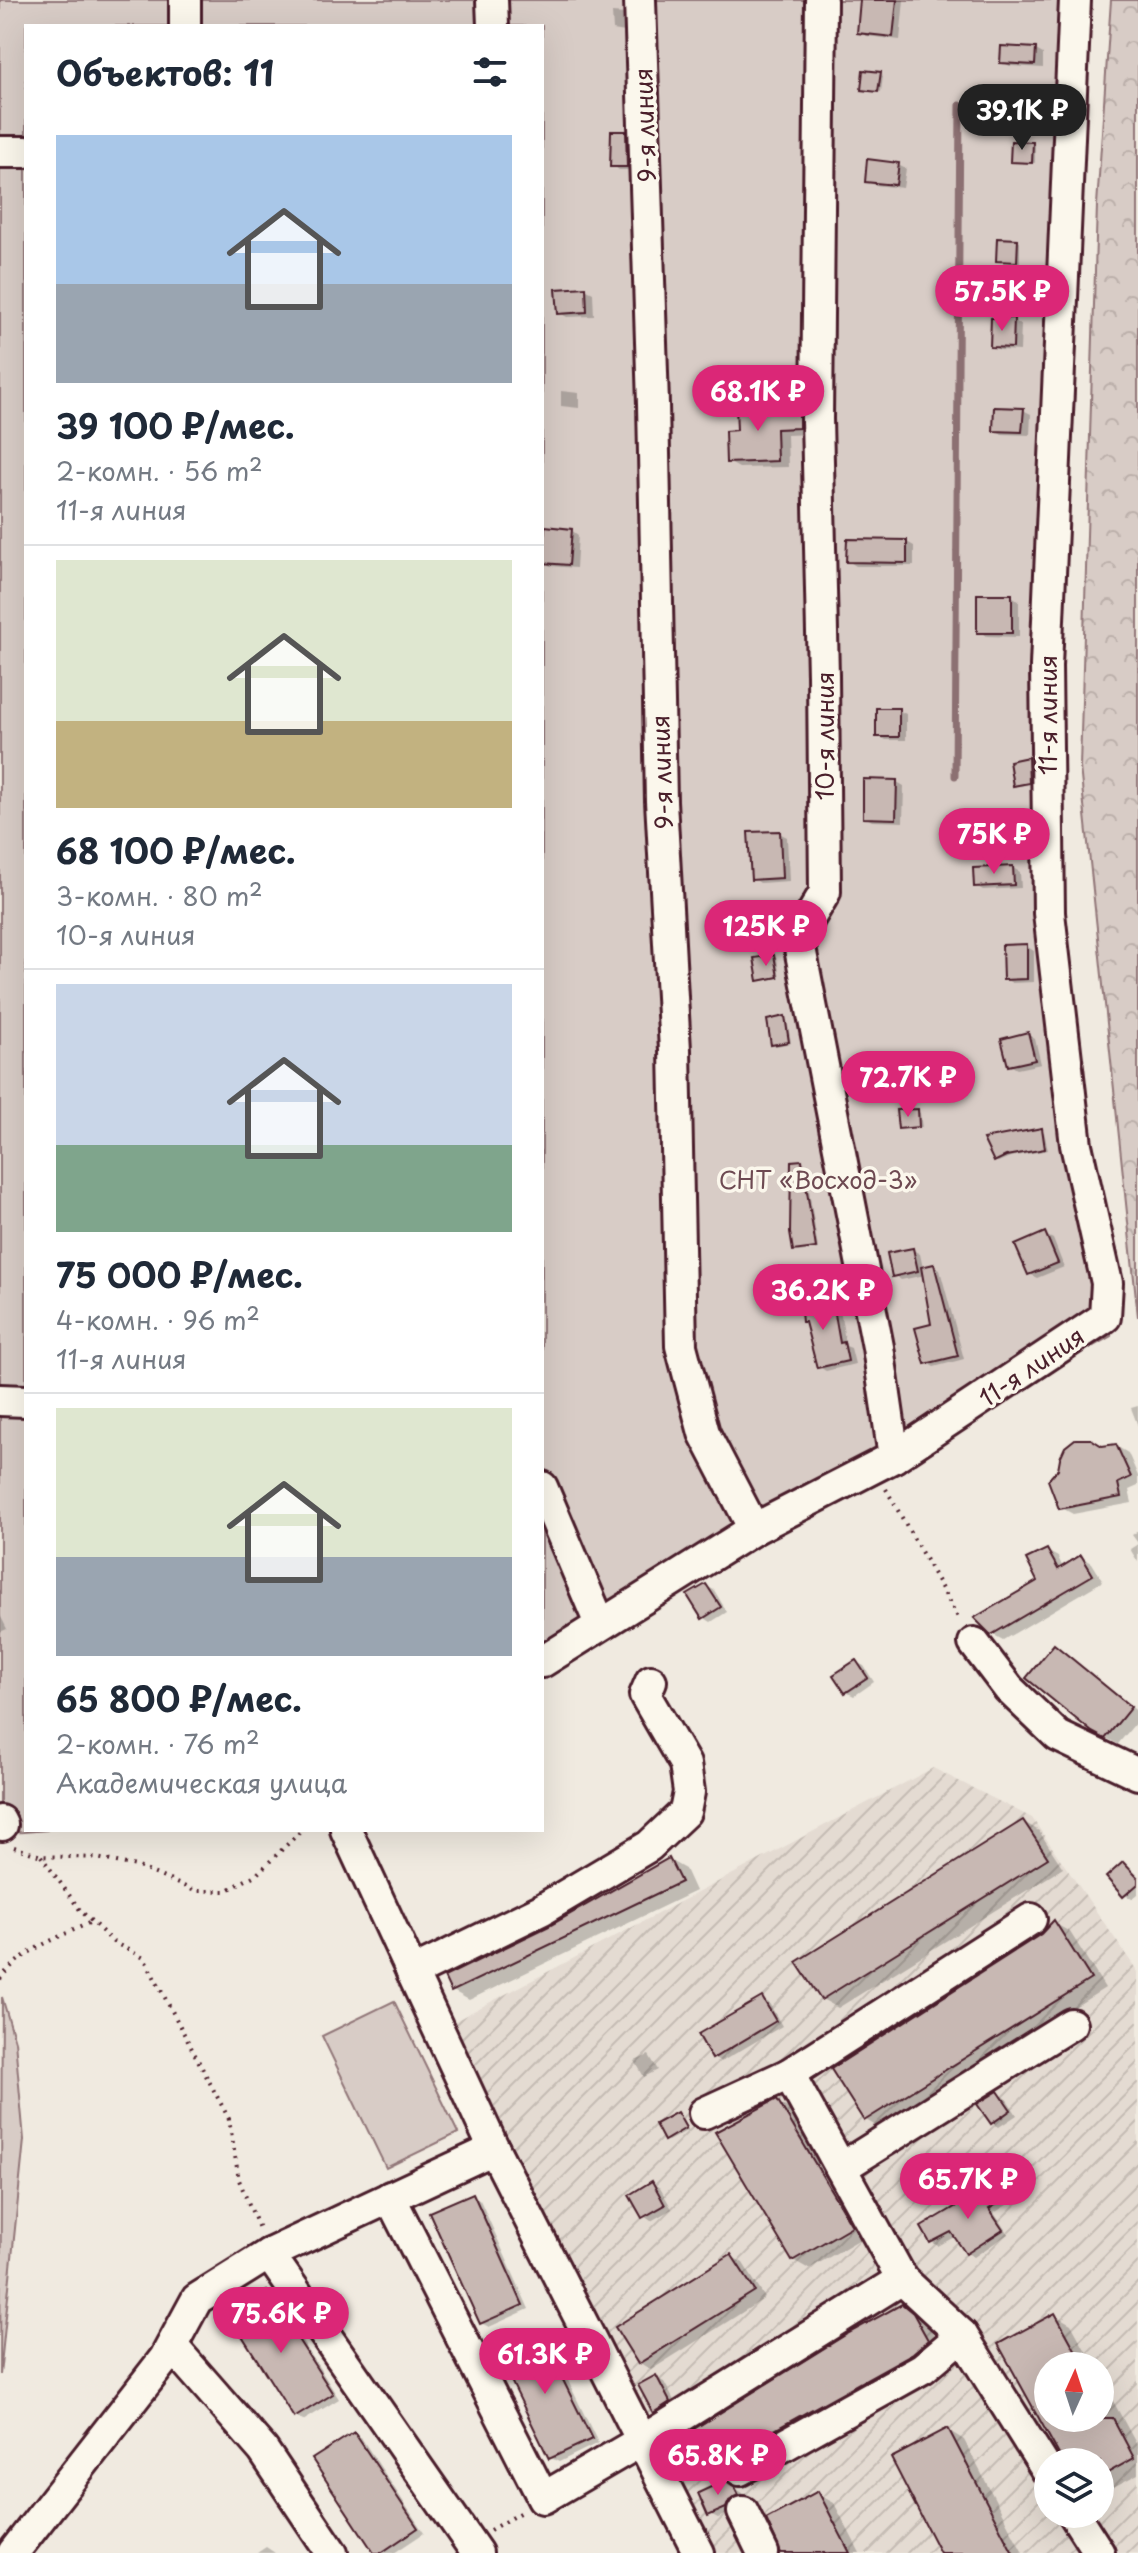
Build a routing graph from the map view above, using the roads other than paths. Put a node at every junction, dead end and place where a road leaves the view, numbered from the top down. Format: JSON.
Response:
{"nodes":[{"id":1,"x":185,"y":0,"type":"edge"},
{"id":2,"x":492,"y":0,"type":"edge"},
{"id":3,"x":640,"y":0,"type":"edge"},
{"id":4,"x":821,"y":0,"type":"edge"},
{"id":5,"x":1075,"y":0,"type":"edge"},
{"id":6,"x":185,"y":24,"type":"edge"},
{"id":7,"x":493,"y":24,"type":"edge"},
{"id":8,"x":0,"y":152,"type":"edge"},
{"id":9,"x":24,"y":152,"type":"edge"},
{"id":10,"x":0,"y":1400,"type":"edge"},
{"id":11,"x":24,"y":1401,"type":"edge"},
{"id":12,"x":887,"y":1467,"type":"junction"},
{"id":13,"x":544,"y":1492,"type":"edge"},
{"id":14,"x":754,"y":1529,"type":"junction"},
{"id":15,"x":600,"y":1624,"type":"junction"},
{"id":16,"x":974,"y":1643,"type":"road end"},
{"id":17,"x":544,"y":1661,"type":"edge"},
{"id":18,"x":651,"y":1681,"type":"dead end"},
{"id":19,"x":1138,"y":1774,"type":"edge"},
{"id":20,"x":347,"y":1832,"type":"edge"},
{"id":21,"x":1031,"y":1919,"type":"dead end"},
{"id":22,"x":412,"y":1973,"type":"junction"},
{"id":23,"x":1071,"y":2024,"type":"dead end"},
{"id":24,"x":789,"y":2074,"type":"junction"},
{"id":25,"x":704,"y":2113,"type":"dead end"},
{"id":26,"x":494,"y":2149,"type":"junction"},
{"id":27,"x":841,"y":2168,"type":"junction"},
{"id":28,"x":390,"y":2197,"type":"junction"},
{"id":29,"x":269,"y":2254,"type":"junction"},
{"id":30,"x":902,"y":2279,"type":"junction"},
{"id":31,"x":962,"y":2335,"type":"junction"},
{"id":32,"x":172,"y":2346,"type":"junction"},
{"id":33,"x":642,"y":2441,"type":"junction"},
{"id":34,"x":1034,"y":2450,"type":"edge"},
{"id":35,"x":740,"y":2470,"type":"dead end"},
{"id":36,"x":743,"y":2512,"type":"dead end"},
{"id":37,"x":1083,"y":2528,"type":"edge"},
{"id":38,"x":473,"y":2547,"type":"edge"},
{"id":39,"x":13,"y":2553,"type":"edge"},
{"id":40,"x":332,"y":2553,"type":"edge"},
{"id":41,"x":699,"y":2553,"type":"edge"},
{"id":42,"x":763,"y":2553,"type":"edge"},
{"id":43,"x":1099,"y":2553,"type":"edge"}],
"edges":[{"from":1,"to":6,"type":"street"},
{"from":2,"to":7,"type":"street"},
{"from":3,"to":14,"type":"street","name":"9-я линия"},
{"from":4,"to":12,"type":"street","name":"10-я линия"},
{"from":5,"to":12,"type":"street","name":"11-я линия"},
{"from":8,"to":9,"type":"street"},
{"from":10,"to":11,"type":"street"},
{"from":12,"to":14,"type":"street"},
{"from":13,"to":15,"type":"street"},
{"from":14,"to":15,"type":"street"},
{"from":15,"to":17,"type":"street"},
{"from":16,"to":19,"type":"street"},
{"from":18,"to":22,"type":"street"},
{"from":20,"to":22,"type":"street"},
{"from":21,"to":24,"type":"street"},
{"from":22,"to":26,"type":"street"},
{"from":23,"to":27,"type":"street"},
{"from":24,"to":25,"type":"street"},
{"from":24,"to":27,"type":"street"},
{"from":26,"to":28,"type":"street"},
{"from":26,"to":33,"type":"street"},
{"from":27,"to":30,"type":"street"},
{"from":28,"to":29,"type":"street"},
{"from":28,"to":33,"type":"street"},
{"from":29,"to":32,"type":"street"},
{"from":29,"to":38,"type":"street"},
{"from":30,"to":31,"type":"street"},
{"from":30,"to":33,"type":"street"},
{"from":31,"to":34,"type":"street"},
{"from":31,"to":35,"type":"street"},
{"from":32,"to":39,"type":"street"},
{"from":32,"to":40,"type":"street"},
{"from":33,"to":41,"type":"street"},
{"from":36,"to":42,"type":"street"},
{"from":37,"to":43,"type":"street"}]}
